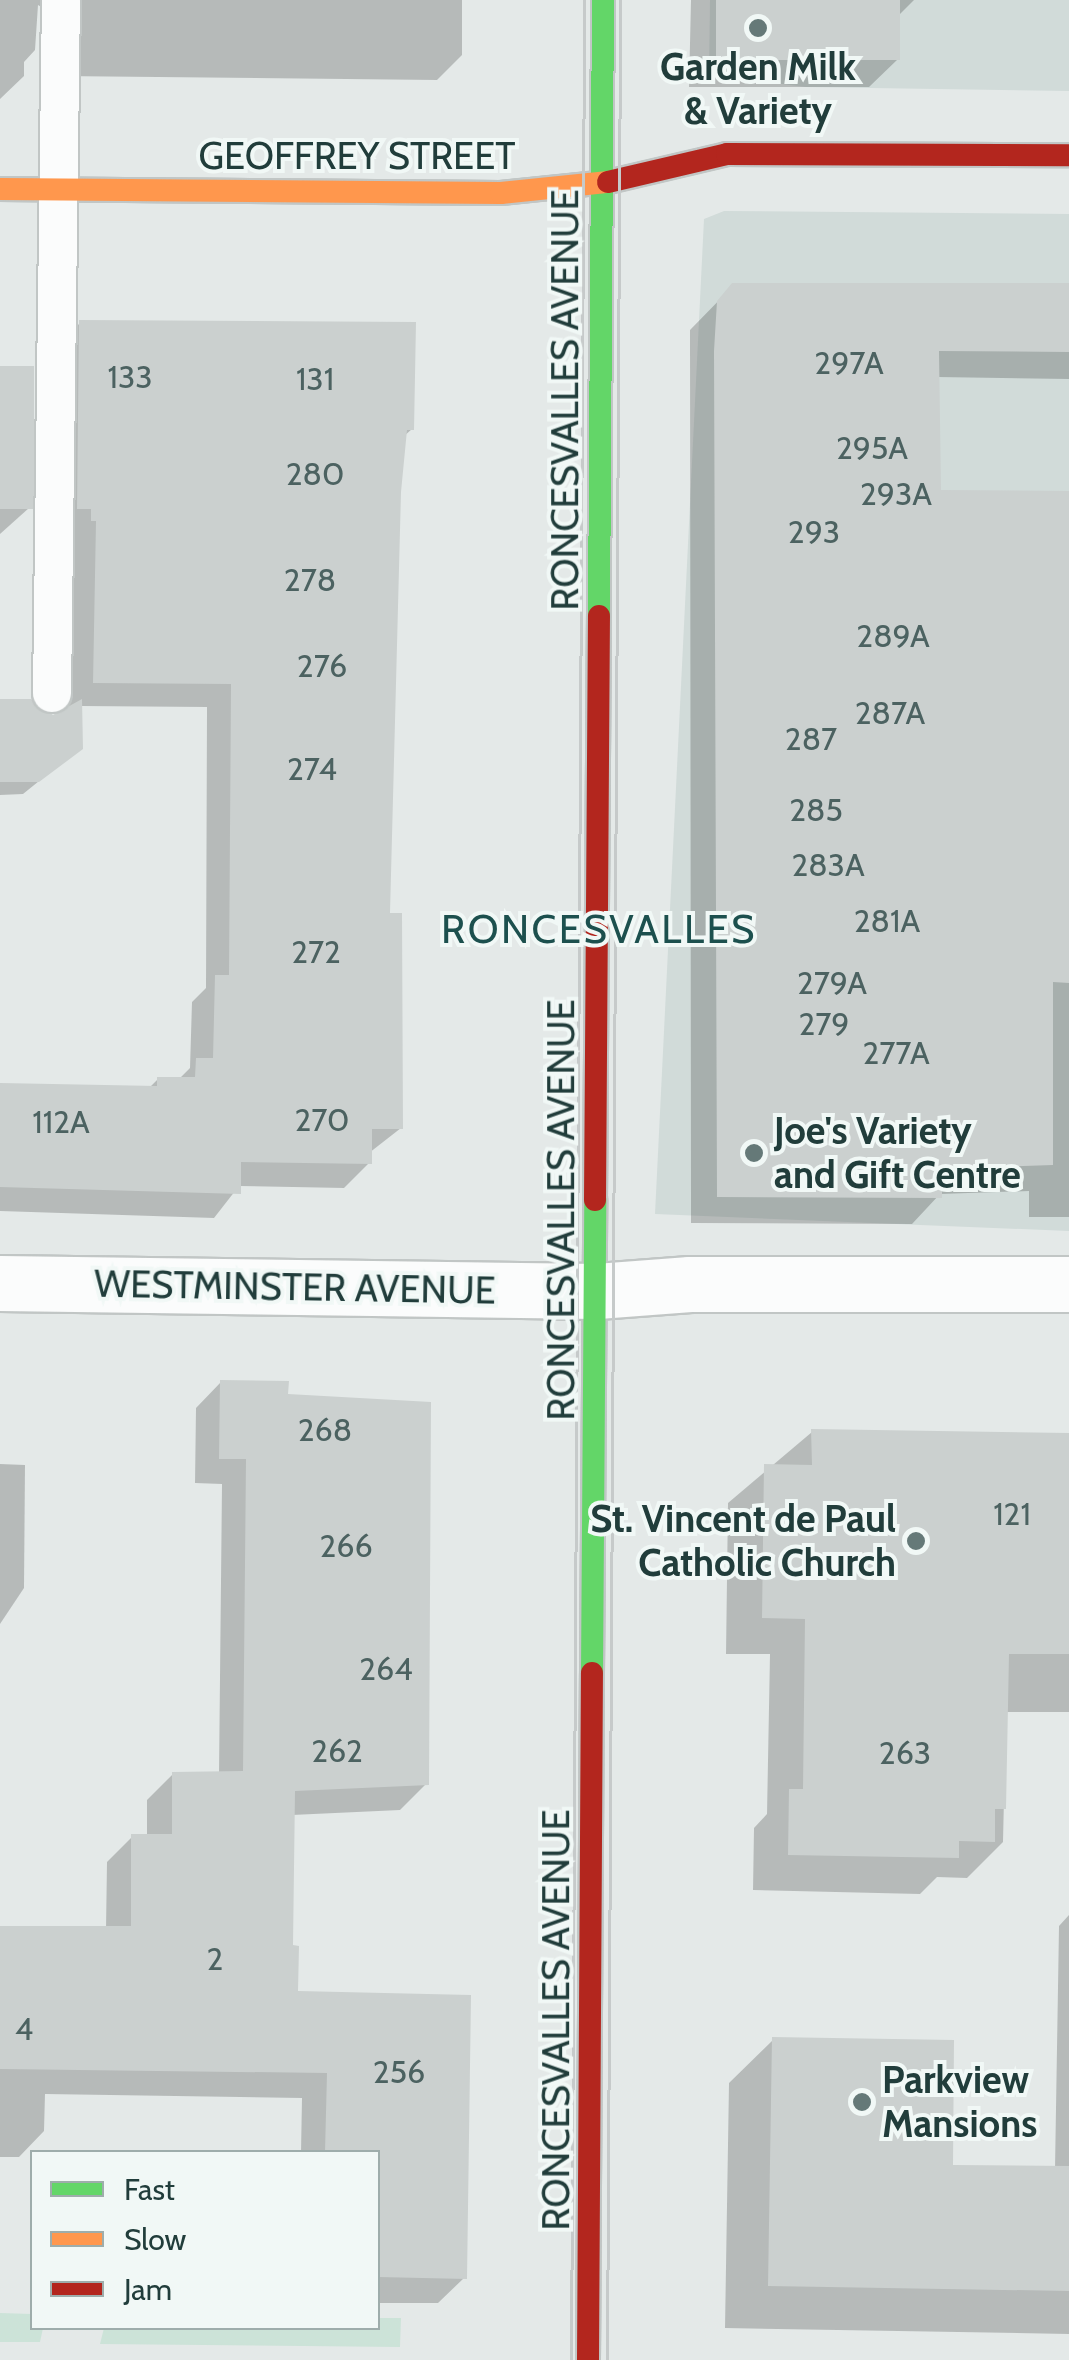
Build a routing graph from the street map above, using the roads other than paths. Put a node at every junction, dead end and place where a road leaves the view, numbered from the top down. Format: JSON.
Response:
{"nodes":[{"id":1,"x":61,"y":0,"type":"edge"},
{"id":2,"x":603,"y":0,"type":"edge"},
{"id":3,"x":1069,"y":155,"type":"edge"},
{"id":4,"x":602,"y":184,"type":"junction"},
{"id":5,"x":0,"y":189,"type":"edge"},
{"id":6,"x":61,"y":190,"type":"junction"},
{"id":7,"x":52,"y":693,"type":"dead end"},
{"id":8,"x":0,"y":1283,"type":"edge"},
{"id":9,"x":1069,"y":1284,"type":"edge"},
{"id":10,"x":597,"y":1291,"type":"junction"},
{"id":11,"x":588,"y":2360,"type":"edge"}],
"edges":[{"from":1,"to":6,"type":"lane"},
{"from":2,"to":4,"type":"street","name":"RONCESVALLES AVENUE"},
{"from":3,"to":4,"type":"street","name":"GEOFFREY STREET"},
{"from":4,"to":6,"type":"street","name":"GEOFFREY STREET"},
{"from":4,"to":10,"type":"street","name":"RONCESVALLES AVENUE"},
{"from":5,"to":6,"type":"street","name":"GEOFFREY STREET"},
{"from":6,"to":7,"type":"lane"},
{"from":8,"to":10,"type":"street","name":"WESTMINSTER AVENUE"},
{"from":9,"to":10,"type":"street","name":"WESTMINSTER AVENUE"},
{"from":10,"to":11,"type":"street","name":"RONCESVALLES AVENUE"}]}
